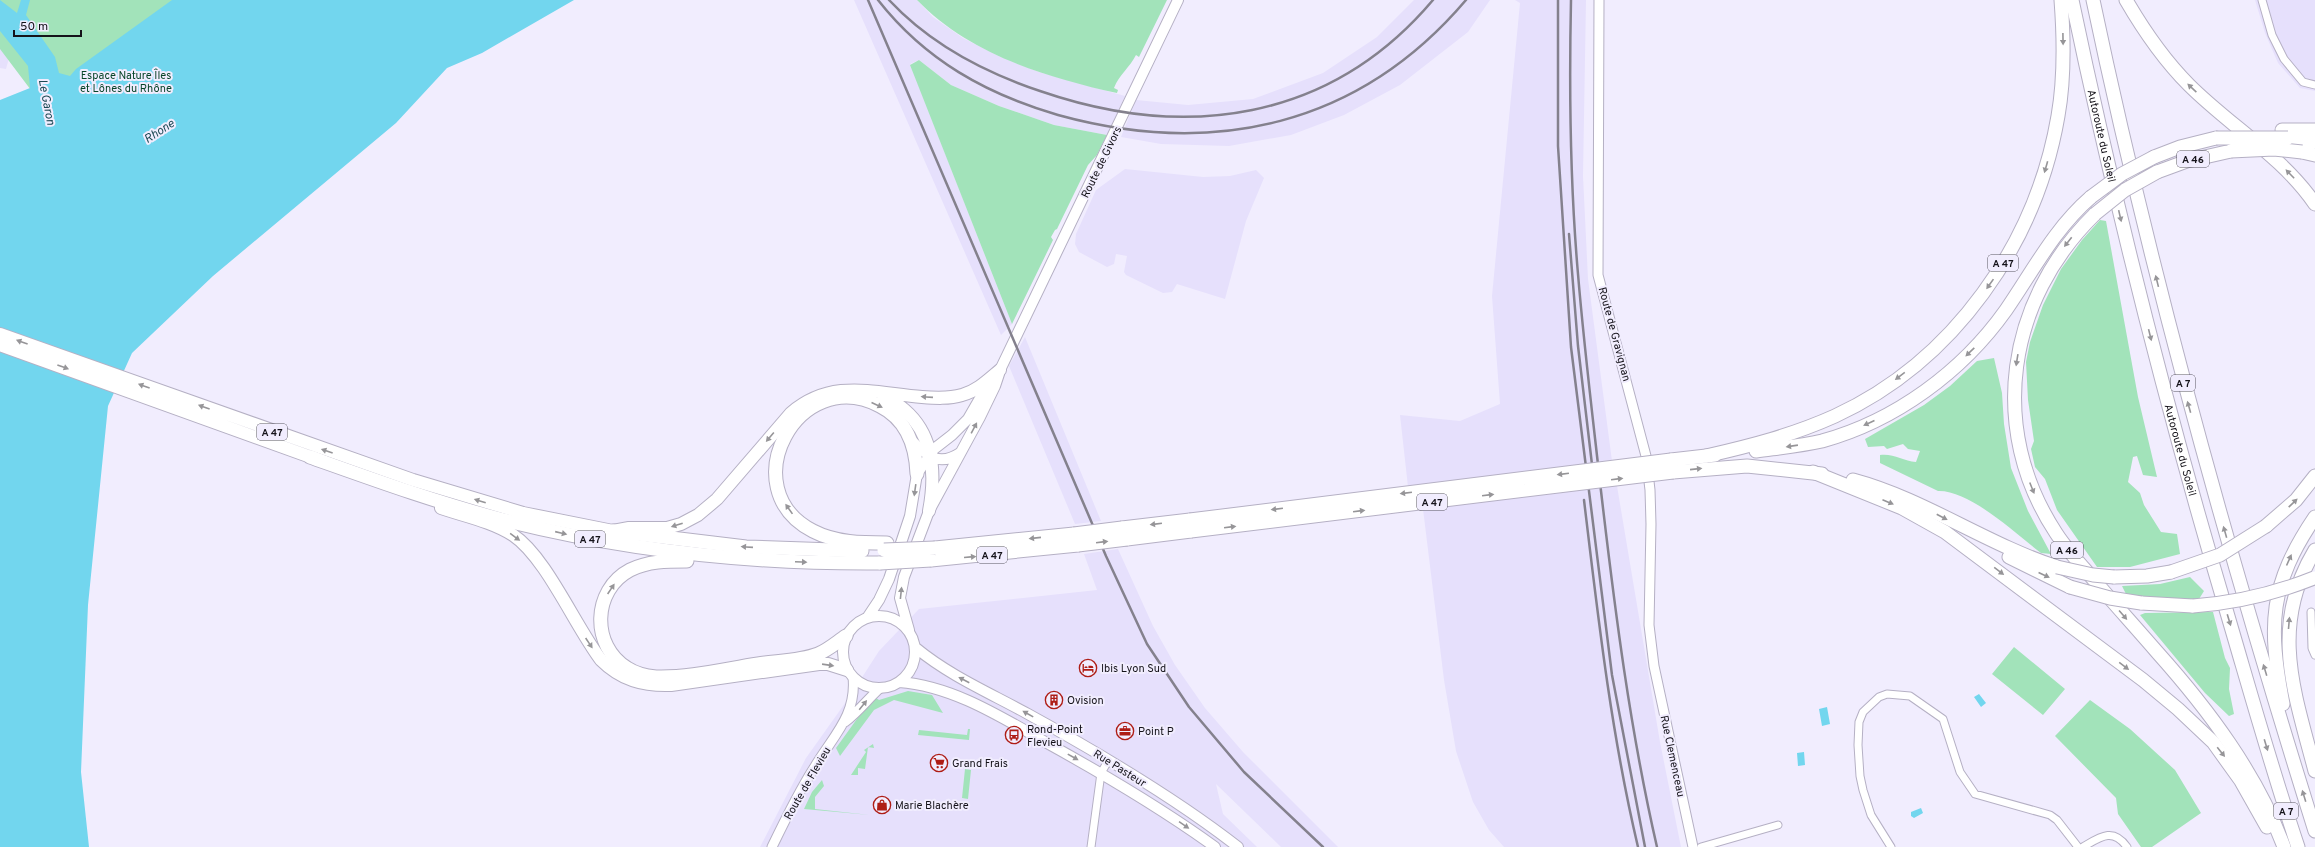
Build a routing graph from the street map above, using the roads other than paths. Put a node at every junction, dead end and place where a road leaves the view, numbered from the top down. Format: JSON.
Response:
{"nodes":[{"id":1,"x":1178,"y":0,"type":"edge"},
{"id":2,"x":1599,"y":0,"type":"edge"},
{"id":3,"x":2062,"y":0,"type":"edge"},
{"id":4,"x":2072,"y":0,"type":"edge"},
{"id":5,"x":2093,"y":0,"type":"edge"},
{"id":6,"x":2126,"y":0,"type":"edge"},
{"id":7,"x":2262,"y":0,"type":"edge"},
{"id":8,"x":2315,"y":85,"type":"edge"},
{"id":9,"x":2315,"y":130,"type":"edge"},
{"id":10,"x":2285,"y":134,"type":"junction"},
{"id":11,"x":2315,"y":142,"type":"edge"},
{"id":12,"x":2315,"y":155,"type":"edge"},
{"id":13,"x":2315,"y":204,"type":"edge"},
{"id":14,"x":0,"y":334,"type":"edge"},
{"id":15,"x":0,"y":344,"type":"edge"},
{"id":16,"x":1000,"y":370,"type":"junction"},
{"id":17,"x":876,"y":393,"type":"junction"},
{"id":18,"x":179,"y":404,"type":"junction"},
{"id":19,"x":911,"y":440,"type":"junction"},
{"id":20,"x":961,"y":452,"type":"junction"},
{"id":21,"x":930,"y":455,"type":"junction"},
{"id":22,"x":1706,"y":456,"type":"junction"},
{"id":23,"x":310,"y":457,"type":"junction"},
{"id":24,"x":1672,"y":466,"type":"junction"},
{"id":25,"x":1813,"y":472,"type":"junction"},
{"id":26,"x":917,"y":474,"type":"junction"},
{"id":27,"x":2315,"y":476,"type":"edge"},
{"id":28,"x":928,"y":511,"type":"junction"},
{"id":29,"x":2315,"y":517,"type":"edge"},
{"id":30,"x":1962,"y":527,"type":"junction"},
{"id":31,"x":613,"y":531,"type":"junction"},
{"id":32,"x":1076,"y":539,"type":"junction"},
{"id":33,"x":934,"y":550,"type":"junction"},
{"id":34,"x":2315,"y":550,"type":"edge"},
{"id":35,"x":884,"y":552,"type":"junction"},
{"id":36,"x":774,"y":562,"type":"junction"},
{"id":37,"x":2314,"y":578,"type":"edge"},
{"id":38,"x":2311,"y":612,"type":"dead end"},
{"id":39,"x":867,"y":618,"type":"junction"},
{"id":40,"x":909,"y":630,"type":"junction"},
{"id":41,"x":846,"y":636,"type":"junction"},
{"id":42,"x":916,"y":648,"type":"junction"},
{"id":43,"x":2315,"y":655,"type":"edge"},
{"id":44,"x":1654,"y":666,"type":"joint"},
{"id":45,"x":850,"y":673,"type":"junction"},
{"id":46,"x":899,"y":682,"type":"junction"},
{"id":47,"x":880,"y":688,"type":"junction"},
{"id":48,"x":845,"y":722,"type":"junction"},
{"id":49,"x":1108,"y":761,"type":"junction"},
{"id":50,"x":2293,"y":761,"type":"junction"},
{"id":51,"x":2315,"y":771,"type":"edge"},
{"id":52,"x":1102,"y":773,"type":"junction"},
{"id":53,"x":1778,"y":825,"type":"dead end"},
{"id":54,"x":2315,"y":831,"type":"edge"},
{"id":55,"x":772,"y":847,"type":"edge"},
{"id":56,"x":1091,"y":847,"type":"edge"},
{"id":57,"x":1215,"y":847,"type":"edge"},
{"id":58,"x":1238,"y":847,"type":"edge"},
{"id":59,"x":1693,"y":847,"type":"edge"},
{"id":60,"x":1701,"y":847,"type":"edge"},
{"id":61,"x":1891,"y":847,"type":"edge"},
{"id":62,"x":2078,"y":847,"type":"edge"},
{"id":63,"x":2083,"y":847,"type":"edge"},
{"id":64,"x":2127,"y":847,"type":"edge"},
{"id":65,"x":2281,"y":847,"type":"edge"},
{"id":66,"x":2284,"y":847,"type":"edge"},
{"id":67,"x":2298,"y":847,"type":"edge"}],
"edges":[{"from":1,"to":16,"type":"main road","name":"Route de Givors"},
{"from":2,"to":44,"type":"street","name":"Route de Gravignan"},
{"from":3,"to":22,"type":"highway","number":"A 47","one_way":true},
{"from":4,"to":67,"type":"highway","name":"Autoroute du Soleil","number":"A 7","one_way":true},
{"from":50,"to":5,"type":"highway","name":"Autoroute du Soleil","number":"A 7","one_way":true},
{"from":13,"to":6,"type":"highway","one_way":true},
{"from":7,"to":8,"type":"street"},
{"from":9,"to":10,"type":"highway"},
{"from":10,"to":11,"type":"highway","number":"A 47"},
{"from":10,"to":22,"type":"highway","number":"A 47","one_way":true,"bridge":true},
{"from":12,"to":66,"type":"highway","number":"A 46","one_way":true,"bridge":true},
{"from":18,"to":14,"type":"highway","number":"A 47","one_way":true},
{"from":15,"to":18,"type":"highway","number":"A 47","one_way":true},
{"from":16,"to":17,"type":"highway","one_way":true},
{"from":20,"to":16,"type":"main road","one_way":true},
{"from":16,"to":21,"type":"main road"},
{"from":17,"to":21,"type":"highway"},
{"from":17,"to":31,"type":"highway","one_way":true},
{"from":18,"to":23,"type":"highway","number":"A 47"},
{"from":31,"to":18,"type":"highway","number":"A 47","one_way":true},
{"from":19,"to":21,"type":"main road"},
{"from":19,"to":26,"type":"highway"},
{"from":35,"to":19,"type":"highway","one_way":true},
{"from":20,"to":21,"type":"main road"},
{"from":20,"to":28,"type":"main road"},
{"from":21,"to":26,"type":"main road"},
{"from":21,"to":28,"type":"highway"},
{"from":22,"to":24,"type":"highway","number":"A 47"},
{"from":23,"to":36,"type":"highway","number":"A 47","one_way":true},
{"from":23,"to":45,"type":"highway","one_way":true},
{"from":24,"to":25,"type":"highway","number":"A 47","one_way":true},
{"from":24,"to":32,"type":"highway","number":"A 47","bridge":true},
{"from":25,"to":30,"type":"highway","number":"A 47","one_way":true},
{"from":25,"to":65,"type":"highway","one_way":true},
{"from":26,"to":39,"type":"main road","one_way":true},
{"from":30,"to":27,"type":"highway","one_way":true,"bridge":true},
{"from":40,"to":28,"type":"main road","one_way":true},
{"from":50,"to":29,"type":"highway","one_way":true},
{"from":30,"to":37,"type":"highway","one_way":true,"bridge":true},
{"from":35,"to":31,"type":"highway","number":"A 47","one_way":true},
{"from":33,"to":32,"type":"highway","number":"A 47","one_way":true},
{"from":32,"to":33,"type":"highway","number":"A 47","one_way":true},
{"from":33,"to":35,"type":"highway","number":"A 47","bridge":true},
{"from":51,"to":34,"type":"highway","one_way":true},
{"from":36,"to":35,"type":"highway","number":"A 47","one_way":true},
{"from":41,"to":36,"type":"highway","one_way":true},
{"from":38,"to":43,"type":"street"},
{"from":39,"to":40,"type":"main road"},
{"from":39,"to":41,"type":"main road"},
{"from":40,"to":42,"type":"main road"},
{"from":41,"to":45,"type":"main road"},
{"from":42,"to":46,"type":"main road"},
{"from":49,"to":42,"type":"main road","name":"Rue Pasteur","one_way":true},
{"from":44,"to":59,"type":"street","name":"Rue Clemenceau"},
{"from":45,"to":47,"type":"main road"},
{"from":45,"to":48,"type":"street","name":"Route de Flevieu"},
{"from":46,"to":47,"type":"main road"},
{"from":46,"to":52,"type":"main road","name":"Rue Pasteur","one_way":true},
{"from":48,"to":47,"type":"street","name":"Route de Flevieu","one_way":true},
{"from":48,"to":55,"type":"street","name":"Route de Flevieu"},
{"from":49,"to":52,"type":"street"},
{"from":49,"to":58,"type":"main road","name":"Rue Pasteur"},
{"from":54,"to":50,"type":"highway","name":"Autoroute du Soleil","number":"A 7","one_way":true},
{"from":52,"to":56,"type":"street"},
{"from":52,"to":57,"type":"main road","name":"Rue Pasteur","one_way":true},
{"from":53,"to":60,"type":"street"},
{"from":61,"to":62,"type":"street"},
{"from":63,"to":64,"type":"street"}]}
